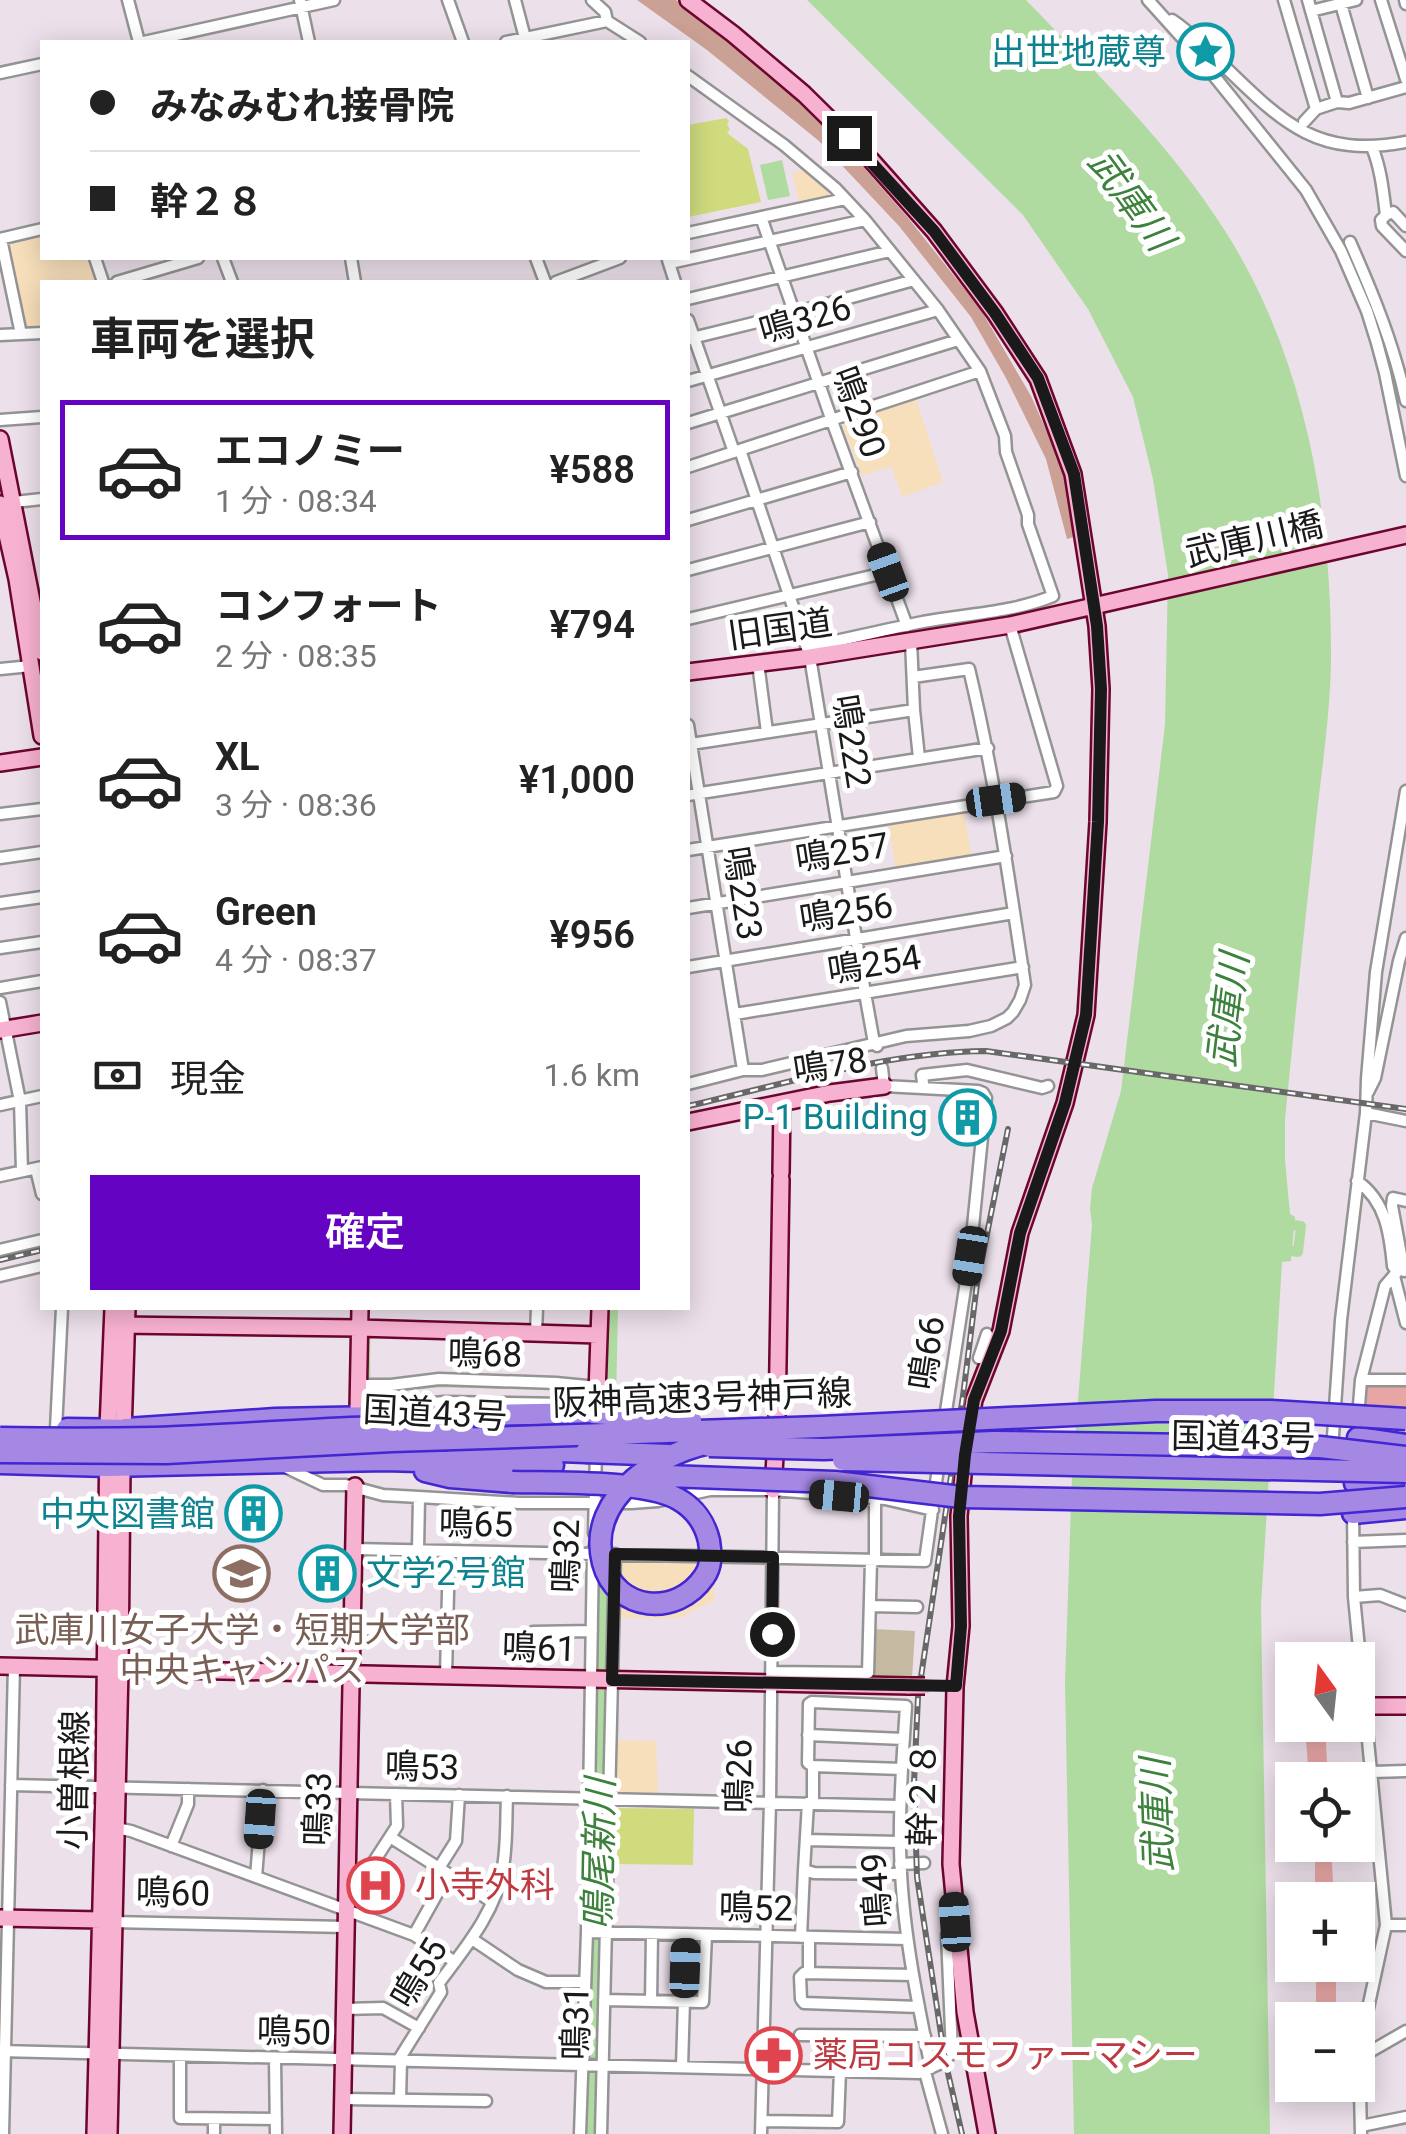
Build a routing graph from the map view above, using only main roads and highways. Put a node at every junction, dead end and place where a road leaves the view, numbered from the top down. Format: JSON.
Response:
{"nodes":[{"id":1,"x":1087,"y":1415,"type":"junction"},
{"id":2,"x":1406,"y":1418,"type":"edge"},
{"id":3,"x":772,"y":1424,"type":"junction"},
{"id":4,"x":0,"y":1429,"type":"edge"},
{"id":5,"x":115,"y":1429,"type":"junction"},
{"id":6,"x":0,"y":1438,"type":"edge"},
{"id":7,"x":1358,"y":1438,"type":"road end"},
{"id":8,"x":1406,"y":1445,"type":"edge"},
{"id":9,"x":433,"y":1446,"type":"junction"},
{"id":10,"x":0,"y":1452,"type":"edge"},
{"id":11,"x":1406,"y":1458,"type":"edge"},
{"id":12,"x":385,"y":1460,"type":"junction"},
{"id":13,"x":0,"y":1463,"type":"edge"},
{"id":14,"x":585,"y":1464,"type":"junction"},
{"id":15,"x":1406,"y":1472,"type":"edge"},
{"id":16,"x":1406,"y":1484,"type":"edge"},
{"id":17,"x":1406,"y":1498,"type":"edge"},
{"id":18,"x":1406,"y":1508,"type":"edge"},
{"id":19,"x":1363,"y":1512,"type":"road end"}],
"edges":[{"from":1,"to":2,"type":"highway","name":"阪神高速3号神戸線","bridge":true},
{"from":1,"to":10,"type":"highway","name":"阪神高速3号神戸線","bridge":true},
{"from":1,"to":12,"type":"highway","bridge":true},
{"from":2,"to":3,"type":"highway","name":"阪神高速3号神戸線","bridge":true},
{"from":3,"to":5,"type":"highway","bridge":true},
{"from":3,"to":6,"type":"highway","name":"阪神高速3号神戸線","bridge":true},
{"from":4,"to":5,"type":"highway","name":"国道43号"},
{"from":5,"to":9,"type":"highway","name":"国道43号"},
{"from":7,"to":8,"type":"highway"},
{"from":9,"to":11,"type":"highway","bridge":true},
{"from":9,"to":14,"type":"highway","name":"国道43号"},
{"from":12,"to":13,"type":"highway","name":"国道43号"},
{"from":12,"to":14,"type":"highway","name":"国道43号"},
{"from":14,"to":15,"type":"highway","name":"国道43号","bridge":true},
{"from":14,"to":16,"type":"highway","name":"国道43号","bridge":true},
{"from":14,"to":17,"type":"highway","bridge":true},
{"from":18,"to":19,"type":"highway"}]}
